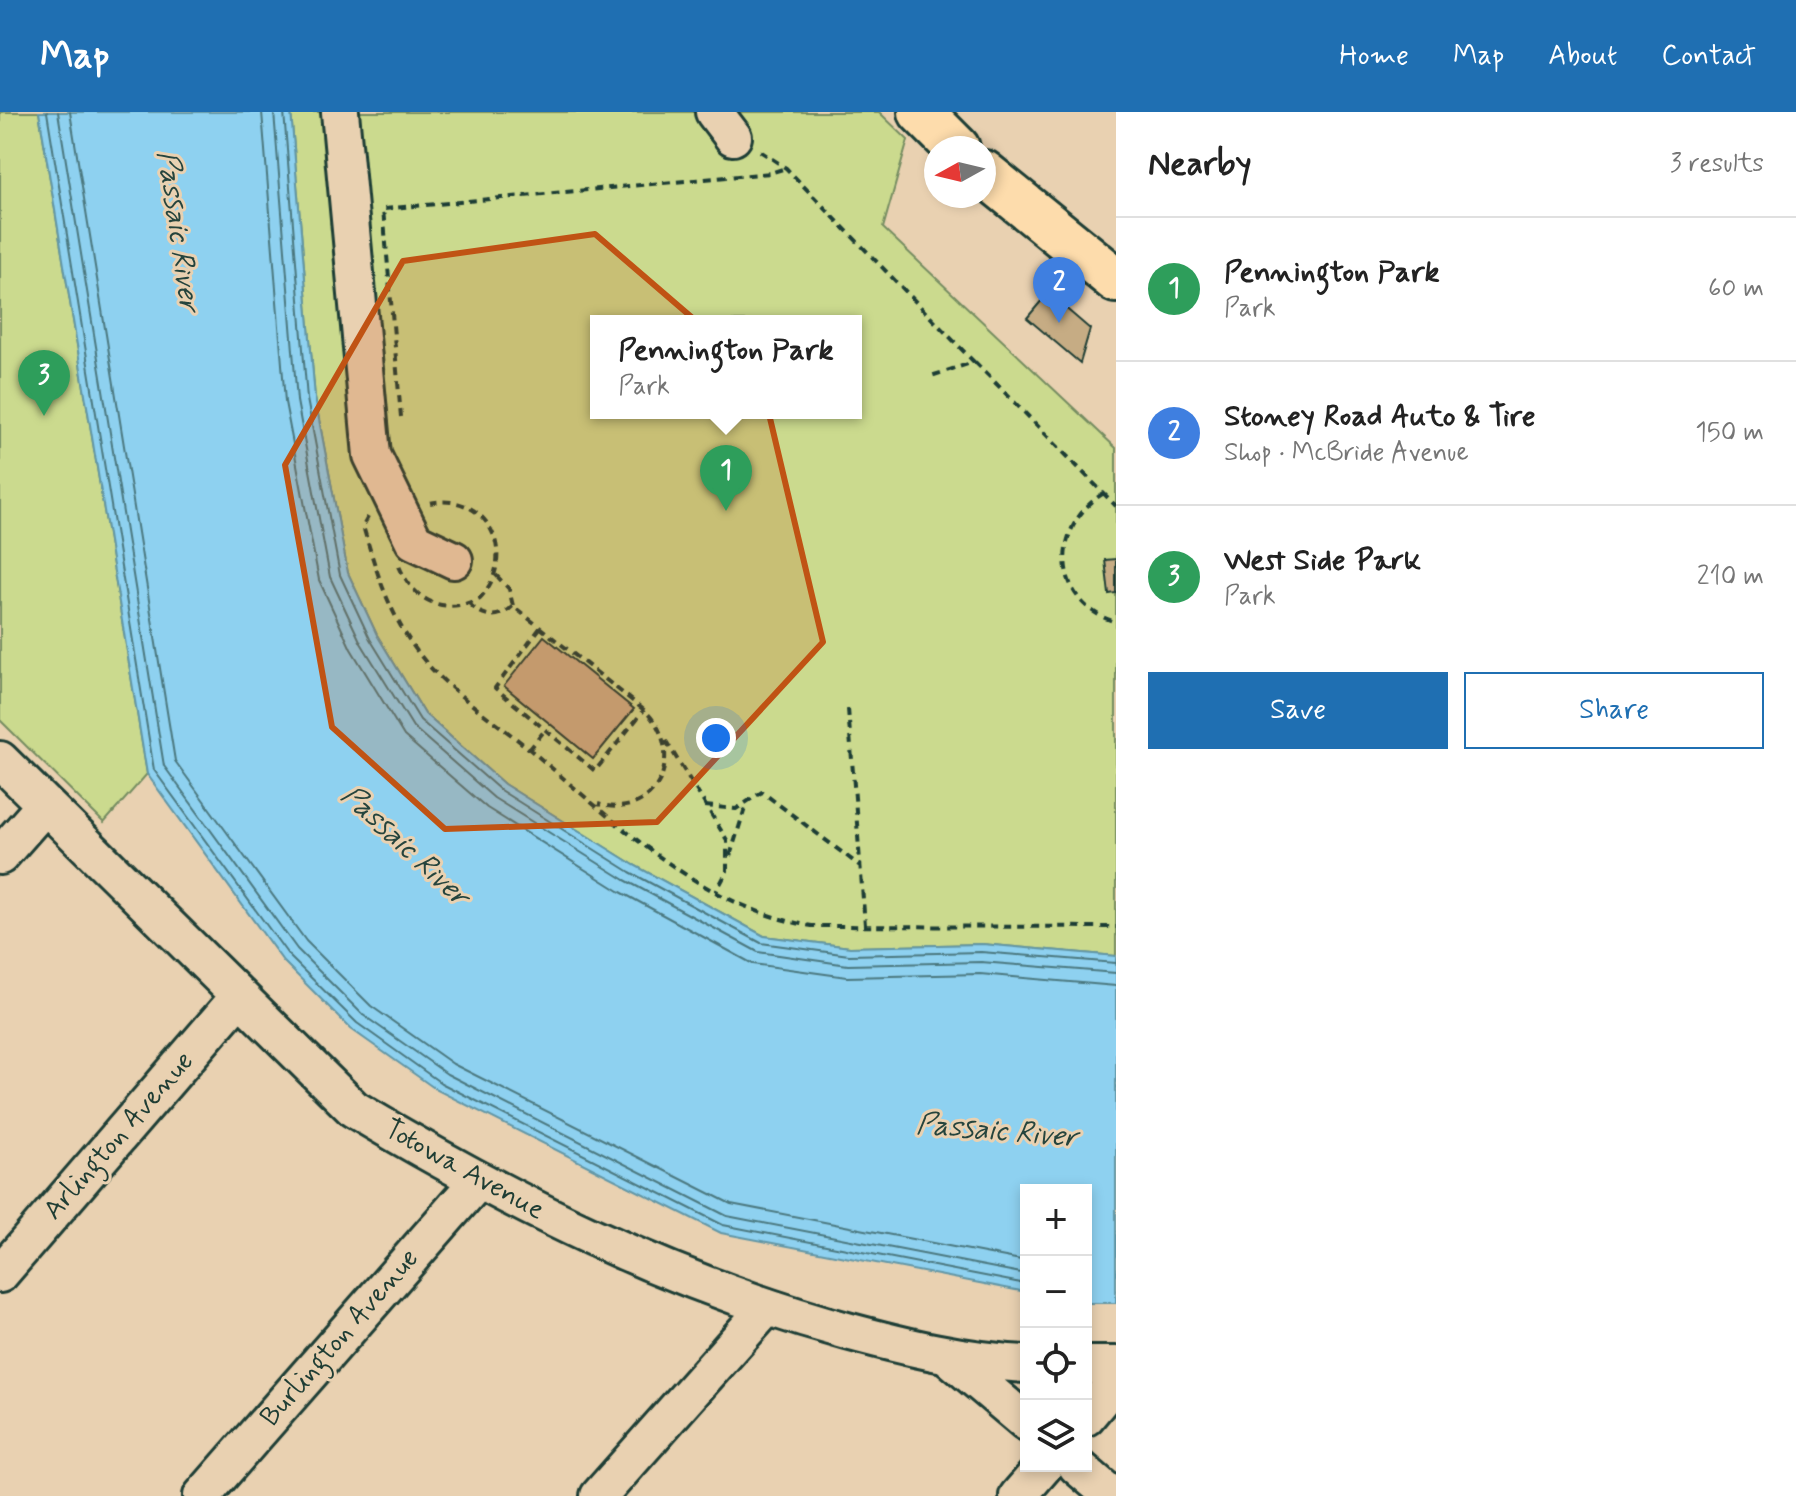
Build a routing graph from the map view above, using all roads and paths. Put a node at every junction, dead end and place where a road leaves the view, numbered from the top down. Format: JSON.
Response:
{"nodes":[{"id":1,"x":340,"y":112,"type":"edge"},
{"id":2,"x":921,"y":112,"type":"edge"},
{"id":3,"x":723,"y":124,"type":"edge"},
{"id":4,"x":945,"y":136,"type":"edge"},
{"id":5,"x":786,"y":168,"type":"junction"},
{"id":6,"x":996,"y":183,"type":"edge"},
{"id":7,"x":1116,"y":280,"type":"edge"},
{"id":8,"x":974,"y":362,"type":"junction"},
{"id":9,"x":928,"y":377,"type":"dead end"},
{"id":10,"x":402,"y":425,"type":"dead end"},
{"id":11,"x":1104,"y":493,"type":"junction"},
{"id":12,"x":1116,"y":506,"type":"edge"},
{"id":13,"x":420,"y":507,"type":"dead end"},
{"id":14,"x":376,"y":514,"type":"dead end"},
{"id":15,"x":394,"y":556,"type":"dead end"},
{"id":16,"x":454,"y":560,"type":"dead end"},
{"id":17,"x":496,"y":575,"type":"junction"},
{"id":18,"x":469,"y":603,"type":"junction"},
{"id":19,"x":513,"y":606,"type":"junction"},
{"id":20,"x":1116,"y":622,"type":"edge"},
{"id":21,"x":540,"y":628,"type":"junction"},
{"id":22,"x":848,"y":709,"type":"dead end"},
{"id":23,"x":644,"y":710,"type":"junction"},
{"id":24,"x":545,"y":730,"type":"junction"},
{"id":25,"x":664,"y":739,"type":"junction"},
{"id":26,"x":529,"y":750,"type":"junction"},
{"id":27,"x":0,"y":760,"type":"edge"},
{"id":28,"x":594,"y":803,"type":"junction"},
{"id":29,"x":45,"y":805,"type":"junction"},
{"id":30,"x":746,"y":805,"type":"junction"},
{"id":31,"x":705,"y":806,"type":"junction"},
{"id":32,"x":0,"y":856,"type":"edge"},
{"id":33,"x":728,"y":861,"type":"junction"},
{"id":34,"x":860,"y":866,"type":"junction"},
{"id":35,"x":716,"y":893,"type":"junction"},
{"id":36,"x":865,"y":925,"type":"junction"},
{"id":37,"x":1116,"y":927,"type":"edge"},
{"id":38,"x":238,"y":998,"type":"junction"},
{"id":39,"x":479,"y":1180,"type":"junction"},
{"id":40,"x":0,"y":1274,"type":"edge"},
{"id":41,"x":767,"y":1307,"type":"junction"},
{"id":42,"x":949,"y":1357,"type":"junction"},
{"id":43,"x":1020,"y":1363,"type":"edge"},
{"id":44,"x":1092,"y":1365,"type":"edge"},
{"id":45,"x":1116,"y":1365,"type":"edge"},
{"id":46,"x":1116,"y":1381,"type":"edge"},
{"id":47,"x":1092,"y":1410,"type":"edge"},
{"id":48,"x":1020,"y":1417,"type":"edge"},
{"id":49,"x":1039,"y":1472,"type":"edge"},
{"id":50,"x":1084,"y":1472,"type":"edge"},
{"id":51,"x":202,"y":1496,"type":"edge"},
{"id":52,"x":599,"y":1496,"type":"edge"},
{"id":53,"x":1018,"y":1496,"type":"edge"},
{"id":54,"x":1112,"y":1496,"type":"edge"}],
"edges":[{"from":1,"to":16,"type":"street"},
{"from":2,"to":4,"type":"main road"},
{"from":3,"to":5,"type":"path"},
{"from":5,"to":8,"type":"path"},
{"from":5,"to":10,"type":"path"},
{"from":6,"to":7,"type":"main road"},
{"from":8,"to":9,"type":"path"},
{"from":8,"to":11,"type":"path"},
{"from":11,"to":12,"type":"path"},
{"from":11,"to":20,"type":"path"},
{"from":13,"to":17,"type":"path"},
{"from":14,"to":26,"type":"path"},
{"from":15,"to":18,"type":"path"},
{"from":17,"to":18,"type":"path"},
{"from":17,"to":19,"type":"path"},
{"from":18,"to":19,"type":"path"},
{"from":19,"to":21,"type":"path"},
{"from":21,"to":23,"type":"path"},
{"from":21,"to":24,"type":"path"},
{"from":22,"to":34,"type":"path"},
{"from":23,"to":24,"type":"path"},
{"from":23,"to":25,"type":"path"},
{"from":24,"to":26,"type":"path"},
{"from":25,"to":28,"type":"path"},
{"from":25,"to":31,"type":"path"},
{"from":26,"to":28,"type":"path"},
{"from":27,"to":29,"type":"street","name":"Totowa Avenue"},
{"from":28,"to":35,"type":"path"},
{"from":29,"to":32,"type":"street"},
{"from":29,"to":38,"type":"street","name":"Totowa Avenue"},
{"from":30,"to":31,"type":"path"},
{"from":30,"to":33,"type":"path"},
{"from":30,"to":34,"type":"path"},
{"from":31,"to":33,"type":"path"},
{"from":33,"to":35,"type":"path"},
{"from":34,"to":36,"type":"path"},
{"from":35,"to":36,"type":"path"},
{"from":36,"to":37,"type":"path"},
{"from":38,"to":39,"type":"street","name":"Totowa Avenue"},
{"from":38,"to":40,"type":"street","name":"Arlington Avenue"},
{"from":39,"to":41,"type":"street","name":"Totowa Avenue"},
{"from":39,"to":51,"type":"street","name":"Burlington Avenue"},
{"from":41,"to":42,"type":"street","name":"Totowa Avenue"},
{"from":41,"to":52,"type":"street"},
{"from":42,"to":43,"type":"street"},
{"from":42,"to":48,"type":"street","name":"Totowa Avenue"},
{"from":44,"to":45,"type":"street"},
{"from":46,"to":47,"type":"street"},
{"from":49,"to":53,"type":"street"},
{"from":50,"to":54,"type":"street"}]}
